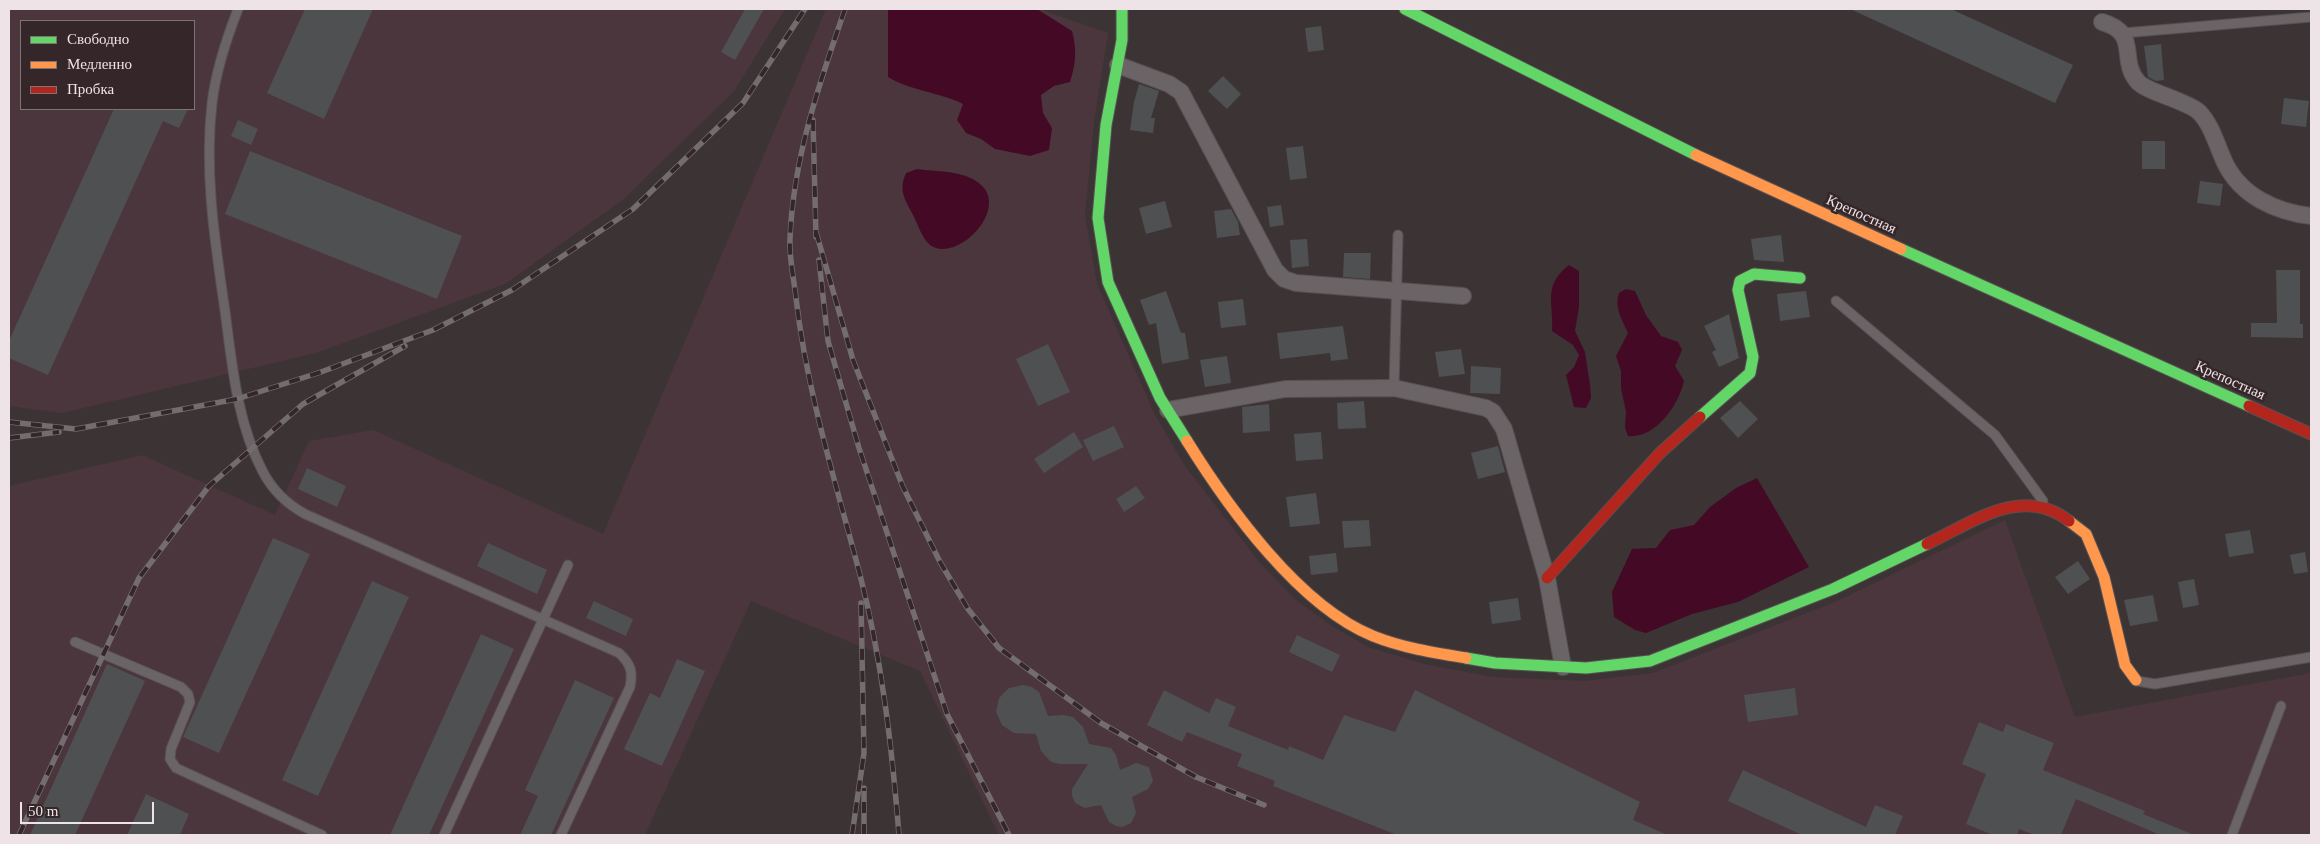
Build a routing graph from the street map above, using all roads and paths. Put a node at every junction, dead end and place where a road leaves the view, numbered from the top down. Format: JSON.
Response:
{"nodes":[{"id":1,"x":238,"y":9,"type":"edge"},
{"id":2,"x":1122,"y":9,"type":"edge"},
{"id":3,"x":1405,"y":9,"type":"edge"},
{"id":4,"x":2311,"y":17,"type":"edge"},
{"id":5,"x":2102,"y":22,"type":"dead end"},
{"id":6,"x":2123,"y":33,"type":"junction"},
{"id":7,"x":1118,"y":65,"type":"junction"},
{"id":8,"x":2311,"y":216,"type":"edge"},
{"id":9,"x":1398,"y":235,"type":"dead end"},
{"id":10,"x":1800,"y":278,"type":"dead end"},
{"id":11,"x":1396,"y":290,"type":"junction"},
{"id":12,"x":1462,"y":296,"type":"dead end"},
{"id":13,"x":1836,"y":301,"type":"dead end"},
{"id":14,"x":1394,"y":388,"type":"junction"},
{"id":15,"x":1168,"y":410,"type":"junction"},
{"id":16,"x":2311,"y":434,"type":"edge"},
{"id":17,"x":2048,"y":508,"type":"junction"},
{"id":18,"x":568,"y":565,"type":"dead end"},
{"id":19,"x":1547,"y":578,"type":"junction"},
{"id":20,"x":544,"y":620,"type":"junction"},
{"id":21,"x":75,"y":642,"type":"dead end"},
{"id":22,"x":2311,"y":657,"type":"edge"},
{"id":23,"x":1563,"y":667,"type":"junction"},
{"id":24,"x":2136,"y":680,"type":"joint"},
{"id":25,"x":2281,"y":706,"type":"dead end"},
{"id":26,"x":322,"y":835,"type":"edge"},
{"id":27,"x":444,"y":835,"type":"edge"},
{"id":28,"x":561,"y":835,"type":"edge"},
{"id":29,"x":2232,"y":835,"type":"edge"}],
"edges":[{"from":1,"to":20,"type":"lane"},
{"from":2,"to":7,"type":"street"},
{"from":3,"to":16,"type":"street","name":"Крепостная"},
{"from":4,"to":6,"type":"lane"},
{"from":5,"to":6,"type":"street"},
{"from":6,"to":8,"type":"street"},
{"from":7,"to":11,"type":"street"},
{"from":7,"to":15,"type":"street"},
{"from":9,"to":11,"type":"lane"},
{"from":10,"to":19,"type":"street"},
{"from":11,"to":12,"type":"street"},
{"from":11,"to":14,"type":"lane"},
{"from":13,"to":17,"type":"lane"},
{"from":14,"to":15,"type":"street"},
{"from":14,"to":19,"type":"street"},
{"from":15,"to":23,"type":"street"},
{"from":17,"to":23,"type":"street"},
{"from":17,"to":24,"type":"street"},
{"from":18,"to":20,"type":"lane"},
{"from":19,"to":23,"type":"street"},
{"from":20,"to":27,"type":"lane"},
{"from":20,"to":28,"type":"lane"},
{"from":21,"to":26,"type":"lane"},
{"from":22,"to":24,"type":"lane"},
{"from":25,"to":29,"type":"lane"}]}
